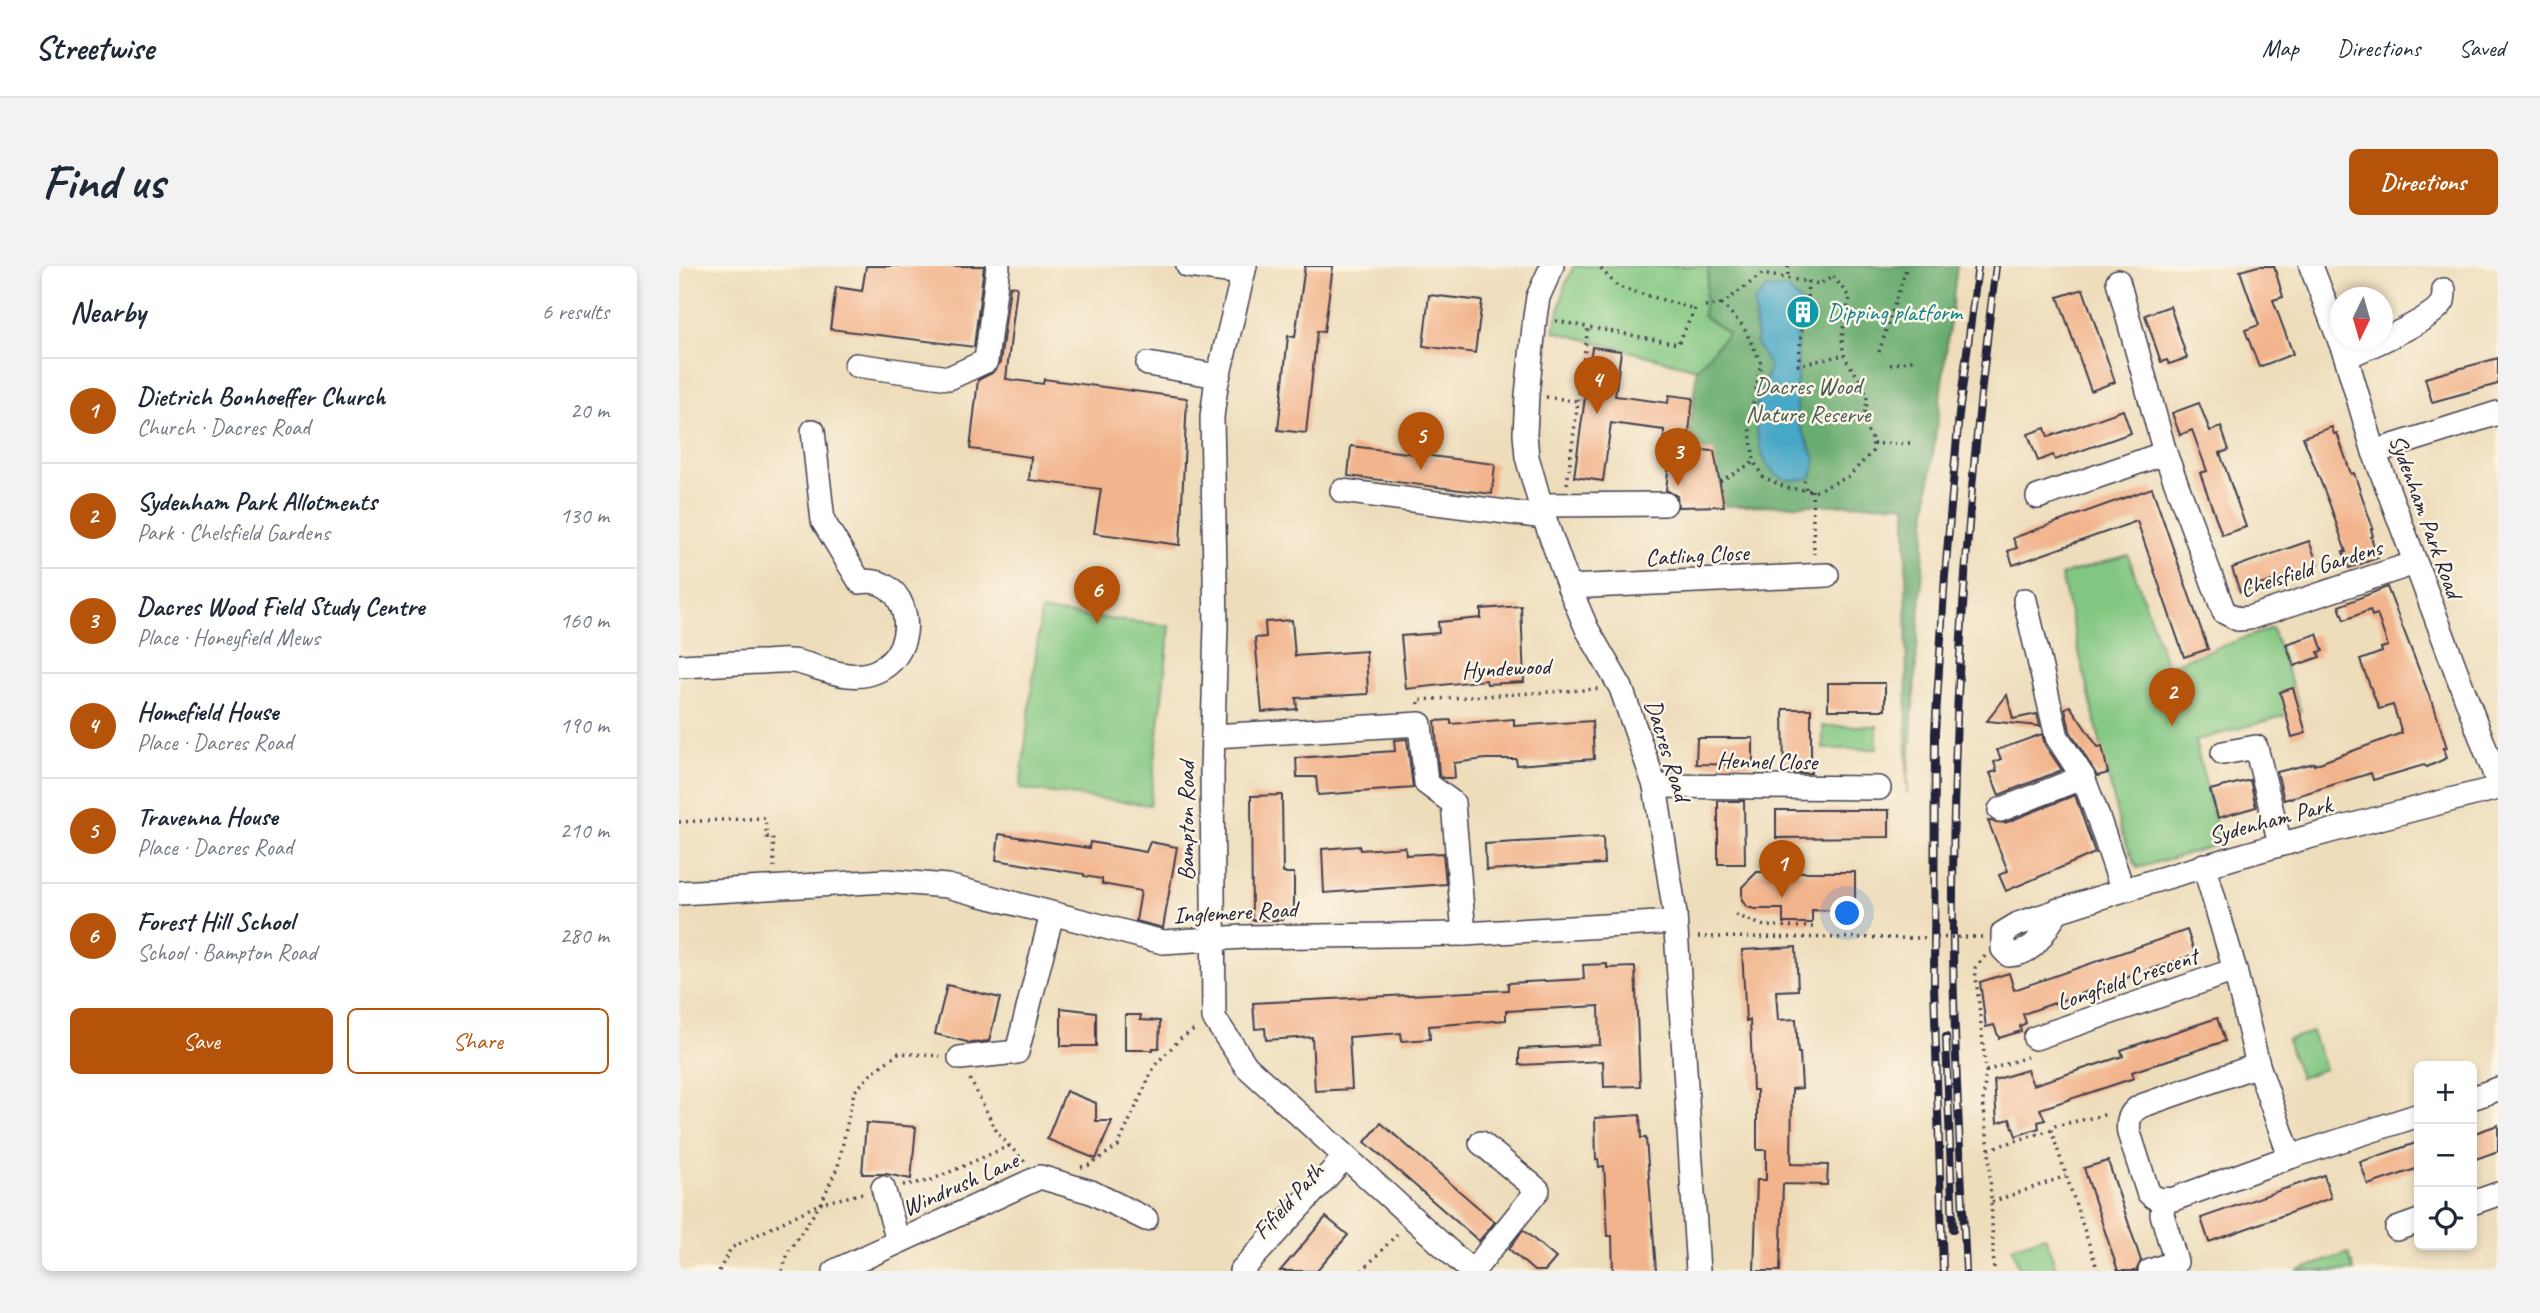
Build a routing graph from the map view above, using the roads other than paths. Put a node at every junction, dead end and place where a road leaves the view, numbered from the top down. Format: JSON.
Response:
{"nodes":[{"id":1,"x":998,"y":266,"type":"edge"},
{"id":2,"x":1188,"y":266,"type":"edge"},
{"id":3,"x":1552,"y":266,"type":"edge"},
{"id":4,"x":2311,"y":266,"type":"edge"},
{"id":5,"x":1244,"y":269,"type":"edge"},
{"id":6,"x":2118,"y":281,"type":"dead end"},
{"id":7,"x":2444,"y":290,"type":"dead end"},
{"id":8,"x":2346,"y":357,"type":"junction"},
{"id":9,"x":1148,"y":364,"type":"dead end"},
{"id":10,"x":856,"y":365,"type":"dead end"},
{"id":11,"x":1219,"y":376,"type":"junction"},
{"id":12,"x":2498,"y":413,"type":"edge"},
{"id":13,"x":813,"y":431,"type":"dead end"},
{"id":14,"x":2374,"y":452,"type":"junction"},
{"id":15,"x":2165,"y":453,"type":"junction"},
{"id":16,"x":1342,"y":491,"type":"dead end"},
{"id":17,"x":2038,"y":497,"type":"dead end"},
{"id":18,"x":1665,"y":504,"type":"dead end"},
{"id":19,"x":1542,"y":511,"type":"junction"},
{"id":20,"x":2415,"y":563,"type":"junction"},
{"id":21,"x":1821,"y":575,"type":"road end"},
{"id":22,"x":1569,"y":587,"type":"junction"},
{"id":23,"x":2025,"y":600,"type":"dead end"},
{"id":24,"x":679,"y":666,"type":"edge"},
{"id":25,"x":1213,"y":736,"type":"junction"},
{"id":26,"x":2223,"y":752,"type":"dead end"},
{"id":27,"x":2083,"y":777,"type":"junction"},
{"id":28,"x":2498,"y":783,"type":"edge"},
{"id":29,"x":1655,"y":786,"type":"junction"},
{"id":30,"x":1879,"y":788,"type":"dead end"},
{"id":31,"x":2498,"y":788,"type":"edge"},
{"id":32,"x":2000,"y":810,"type":"dead end"},
{"id":33,"x":2280,"y":844,"type":"junction"},
{"id":34,"x":2204,"y":865,"type":"junction"},
{"id":35,"x":2122,"y":888,"type":"junction"},
{"id":36,"x":679,"y":893,"type":"edge"},
{"id":37,"x":2058,"y":910,"type":"dead end"},
{"id":38,"x":1052,"y":914,"type":"junction"},
{"id":39,"x":1676,"y":930,"type":"junction"},
{"id":40,"x":1464,"y":933,"type":"junction"},
{"id":41,"x":1212,"y":939,"type":"junction"},
{"id":42,"x":2235,"y":970,"type":"junction"},
{"id":43,"x":2035,"y":1038,"type":"dead end"},
{"id":44,"x":960,"y":1058,"type":"road end"},
{"id":45,"x":2258,"y":1065,"type":"junction"},
{"id":46,"x":2498,"y":1089,"type":"edge"},
{"id":47,"x":2477,"y":1096,"type":"edge"},
{"id":48,"x":2414,"y":1117,"type":"edge"},
{"id":49,"x":1481,"y":1143,"type":"dead end"},
{"id":50,"x":2290,"y":1157,"type":"junction"},
{"id":51,"x":1350,"y":1162,"type":"junction"},
{"id":52,"x":883,"y":1188,"type":"road end"},
{"id":53,"x":2498,"y":1194,"type":"edge"},
{"id":54,"x":2164,"y":1200,"type":"junction"},
{"id":55,"x":2477,"y":1201,"type":"edge"},
{"id":56,"x":1146,"y":1219,"type":"dead end"},
{"id":57,"x":2414,"y":1223,"type":"edge"},
{"id":58,"x":2397,"y":1229,"type":"dead end"},
{"id":59,"x":898,"y":1241,"type":"junction"},
{"id":60,"x":835,"y":1271,"type":"edge"},
{"id":61,"x":1241,"y":1271,"type":"edge"},
{"id":62,"x":1260,"y":1271,"type":"edge"},
{"id":63,"x":1472,"y":1271,"type":"edge"},
{"id":64,"x":1698,"y":1271,"type":"edge"},
{"id":65,"x":2150,"y":1271,"type":"edge"}],
"edges":[{"from":1,"to":10,"type":"street"},
{"from":2,"to":5,"type":"street"},
{"from":3,"to":19,"type":"street","name":"Dacres Road"},
{"from":4,"to":8,"type":"street","name":"Sydenham Park Road"},
{"from":5,"to":11,"type":"street","name":"Bampton Road"},
{"from":6,"to":15,"type":"street","name":"Chelsfield Gardens"},
{"from":7,"to":8,"type":"street"},
{"from":8,"to":14,"type":"street","name":"Sydenham Park Road"},
{"from":9,"to":11,"type":"street"},
{"from":11,"to":25,"type":"street","name":"Bampton Road"},
{"from":12,"to":14,"type":"street"},
{"from":13,"to":24,"type":"street"},
{"from":14,"to":20,"type":"street","name":"Sydenham Park Road"},
{"from":15,"to":17,"type":"street"},
{"from":15,"to":20,"type":"street","name":"Chelsfield Gardens"},
{"from":16,"to":19,"type":"street"},
{"from":18,"to":19,"type":"street"},
{"from":19,"to":22,"type":"street","name":"Dacres Road"},
{"from":20,"to":28,"type":"street","name":"Sydenham Park Road"},
{"from":21,"to":22,"type":"street","name":"Catling Close"},
{"from":22,"to":29,"type":"street","name":"Dacres Road"},
{"from":23,"to":27,"type":"street"},
{"from":25,"to":40,"type":"street"},
{"from":25,"to":41,"type":"street","name":"Bampton Road"},
{"from":26,"to":33,"type":"street"},
{"from":27,"to":32,"type":"street"},
{"from":27,"to":35,"type":"street"},
{"from":29,"to":30,"type":"street","name":"Hennel Close"},
{"from":29,"to":39,"type":"street","name":"Dacres Road"},
{"from":31,"to":33,"type":"street","name":"Sydenham Park"},
{"from":33,"to":34,"type":"street","name":"Sydenham Park"},
{"from":34,"to":35,"type":"street","name":"Sydenham Park"},
{"from":34,"to":42,"type":"street","name":"Longfield Crescent"},
{"from":35,"to":37,"type":"street","name":"Sydenham Park"},
{"from":36,"to":38,"type":"street","name":"Inglemere Road"},
{"from":38,"to":41,"type":"street","name":"Inglemere Road"},
{"from":38,"to":44,"type":"street"},
{"from":39,"to":40,"type":"street","name":"Inglemere Road"},
{"from":39,"to":64,"type":"street","name":"Dacres Road"},
{"from":40,"to":41,"type":"street","name":"Inglemere Road"},
{"from":41,"to":51,"type":"street","name":"Bampton Road"},
{"from":42,"to":43,"type":"street","name":"Longfield Crescent"},
{"from":42,"to":45,"type":"street","name":"Longfield Crescent"},
{"from":45,"to":50,"type":"street","name":"Longfield Crescent"},
{"from":45,"to":54,"type":"street"},
{"from":46,"to":47,"type":"street"},
{"from":48,"to":50,"type":"street"},
{"from":49,"to":63,"type":"street"},
{"from":50,"to":54,"type":"street"},
{"from":51,"to":61,"type":"street"},
{"from":51,"to":62,"type":"street","name":"Fifield Path"},
{"from":51,"to":63,"type":"street"},
{"from":52,"to":59,"type":"street"},
{"from":53,"to":55,"type":"street"},
{"from":54,"to":65,"type":"street"},
{"from":56,"to":59,"type":"street","name":"Windrush Lane"},
{"from":57,"to":58,"type":"street"},
{"from":59,"to":60,"type":"street","name":"Windrush Lane"}]}
